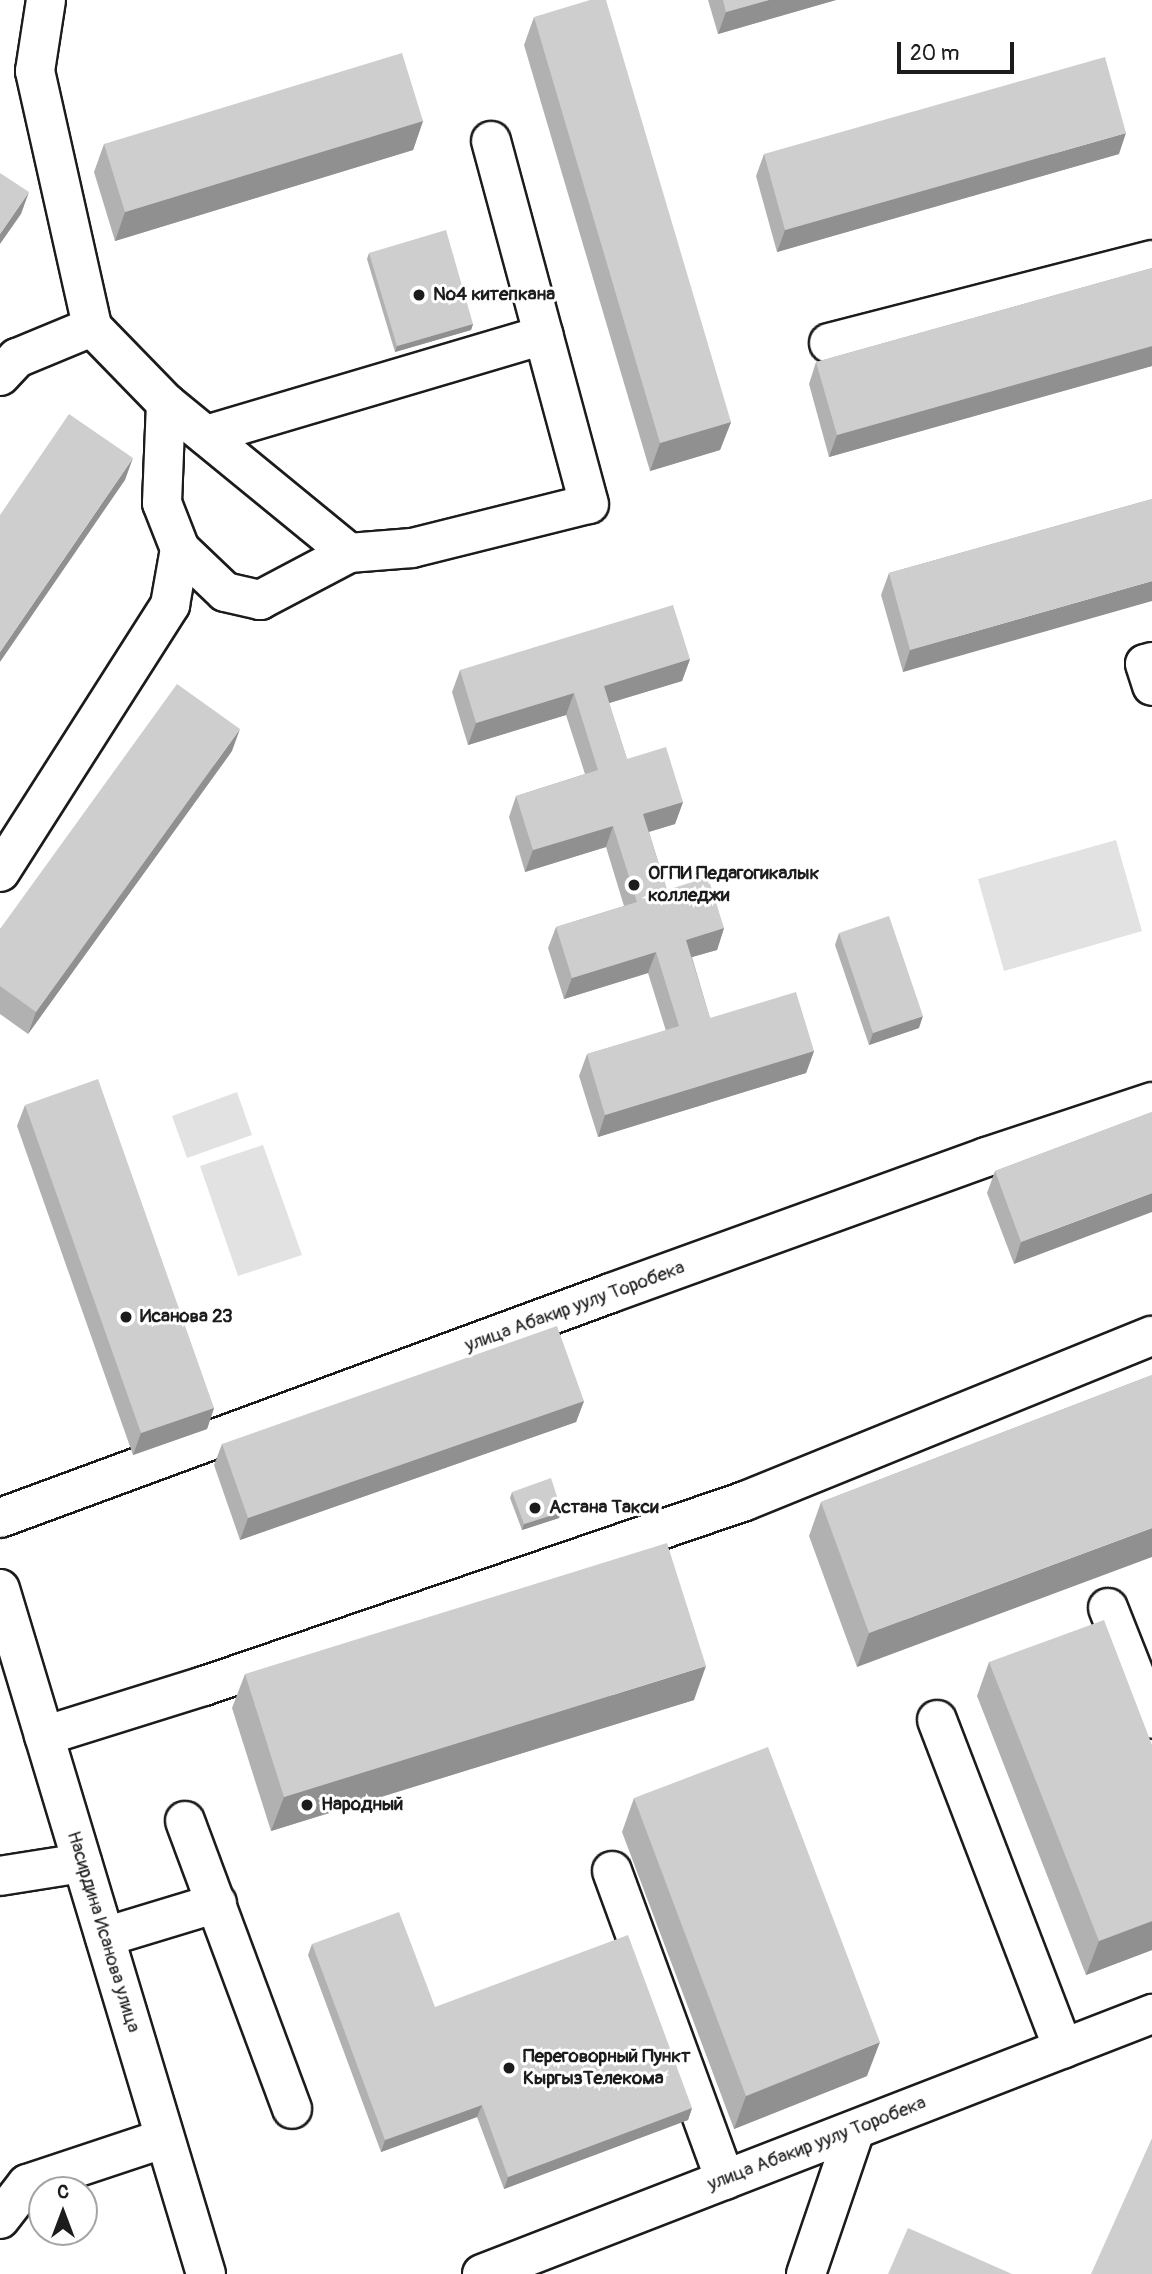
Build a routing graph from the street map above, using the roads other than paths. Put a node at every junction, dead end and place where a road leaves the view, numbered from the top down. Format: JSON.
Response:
{"nodes":[{"id":1,"x":47,"y":0,"type":"edge"},
{"id":2,"x":491,"y":141,"type":"dead end"},
{"id":3,"x":1152,"y":260,"type":"edge"},
{"id":4,"x":92,"y":327,"type":"junction"},
{"id":5,"x":543,"y":335,"type":"junction"},
{"id":6,"x":830,"y":343,"type":"dead end"},
{"id":7,"x":0,"y":376,"type":"edge"},
{"id":8,"x":166,"y":403,"type":"junction"},
{"id":9,"x":205,"y":435,"type":"junction"},
{"id":10,"x":180,"y":549,"type":"junction"},
{"id":11,"x":349,"y":553,"type":"junction"},
{"id":12,"x":1152,"y":662,"type":"edge"},
{"id":13,"x":1152,"y":686,"type":"edge"},
{"id":14,"x":0,"y":872,"type":"edge"},
{"id":15,"x":1152,"y":1102,"type":"edge"},
{"id":16,"x":1152,"y":1336,"type":"edge"},
{"id":17,"x":0,"y":1518,"type":"edge"},
{"id":18,"x":0,"y":1589,"type":"edge"},
{"id":19,"x":1108,"y":1608,"type":"dead end"},
{"id":20,"x":1152,"y":1719,"type":"edge"},
{"id":21,"x":937,"y":1720,"type":"dead end"},
{"id":22,"x":44,"y":1736,"type":"junction"},
{"id":23,"x":185,"y":1821,"type":"dead end"},
{"id":24,"x":82,"y":1863,"type":"junction"},
{"id":25,"x":611,"y":1871,"type":"dead end"},
{"id":26,"x":0,"y":1876,"type":"edge"},
{"id":27,"x":217,"y":1903,"type":"junction"},
{"id":28,"x":104,"y":1937,"type":"junction"},
{"id":29,"x":1152,"y":2014,"type":"edge"},
{"id":30,"x":1063,"y":2049,"type":"junction"},
{"id":31,"x":292,"y":2109,"type":"dead end"},
{"id":32,"x":855,"y":2130,"type":"junction"},
{"id":33,"x":165,"y":2138,"type":"junction"},
{"id":34,"x":725,"y":2180,"type":"junction"},
{"id":35,"x":0,"y":2219,"type":"edge"},
{"id":36,"x":206,"y":2274,"type":"edge"},
{"id":37,"x":482,"y":2274,"type":"edge"},
{"id":38,"x":806,"y":2274,"type":"edge"}],
"edges":[{"from":1,"to":4,"type":"street"},
{"from":2,"to":5,"type":"street"},
{"from":3,"to":6,"type":"street"},
{"from":4,"to":7,"type":"street"},
{"from":4,"to":8,"type":"street"},
{"from":5,"to":9,"type":"street"},
{"from":5,"to":11,"type":"street"},
{"from":8,"to":9,"type":"street"},
{"from":8,"to":10,"type":"street"},
{"from":9,"to":11,"type":"street"},
{"from":10,"to":11,"type":"street"},
{"from":10,"to":14,"type":"street"},
{"from":12,"to":13,"type":"street"},
{"from":15,"to":17,"type":"street","name":"улица Абакир уулу Торобека"},
{"from":16,"to":22,"type":"street"},
{"from":18,"to":22,"type":"street","name":"Насирдина Исанова улица"},
{"from":19,"to":20,"type":"street"},
{"from":21,"to":30,"type":"street"},
{"from":22,"to":24,"type":"street","name":"Насирдина Исанова улица"},
{"from":23,"to":27,"type":"street"},
{"from":24,"to":26,"type":"street"},
{"from":24,"to":28,"type":"street","name":"Насирдина Исанова улица"},
{"from":25,"to":34,"type":"street"},
{"from":27,"to":28,"type":"street"},
{"from":27,"to":31,"type":"street"},
{"from":28,"to":33,"type":"street","name":"Насирдина Исанова улица"},
{"from":29,"to":30,"type":"street","name":"улица Абакир уулу Торобека"},
{"from":30,"to":32,"type":"street","name":"улица Абакир уулу Торобека"},
{"from":32,"to":34,"type":"street","name":"улица Абакир уулу Торобека"},
{"from":32,"to":38,"type":"street"},
{"from":33,"to":35,"type":"street"},
{"from":33,"to":36,"type":"street","name":"Насирдина Исанова улица"},
{"from":34,"to":37,"type":"street","name":"улица Абакир уулу Торобека"}]}
